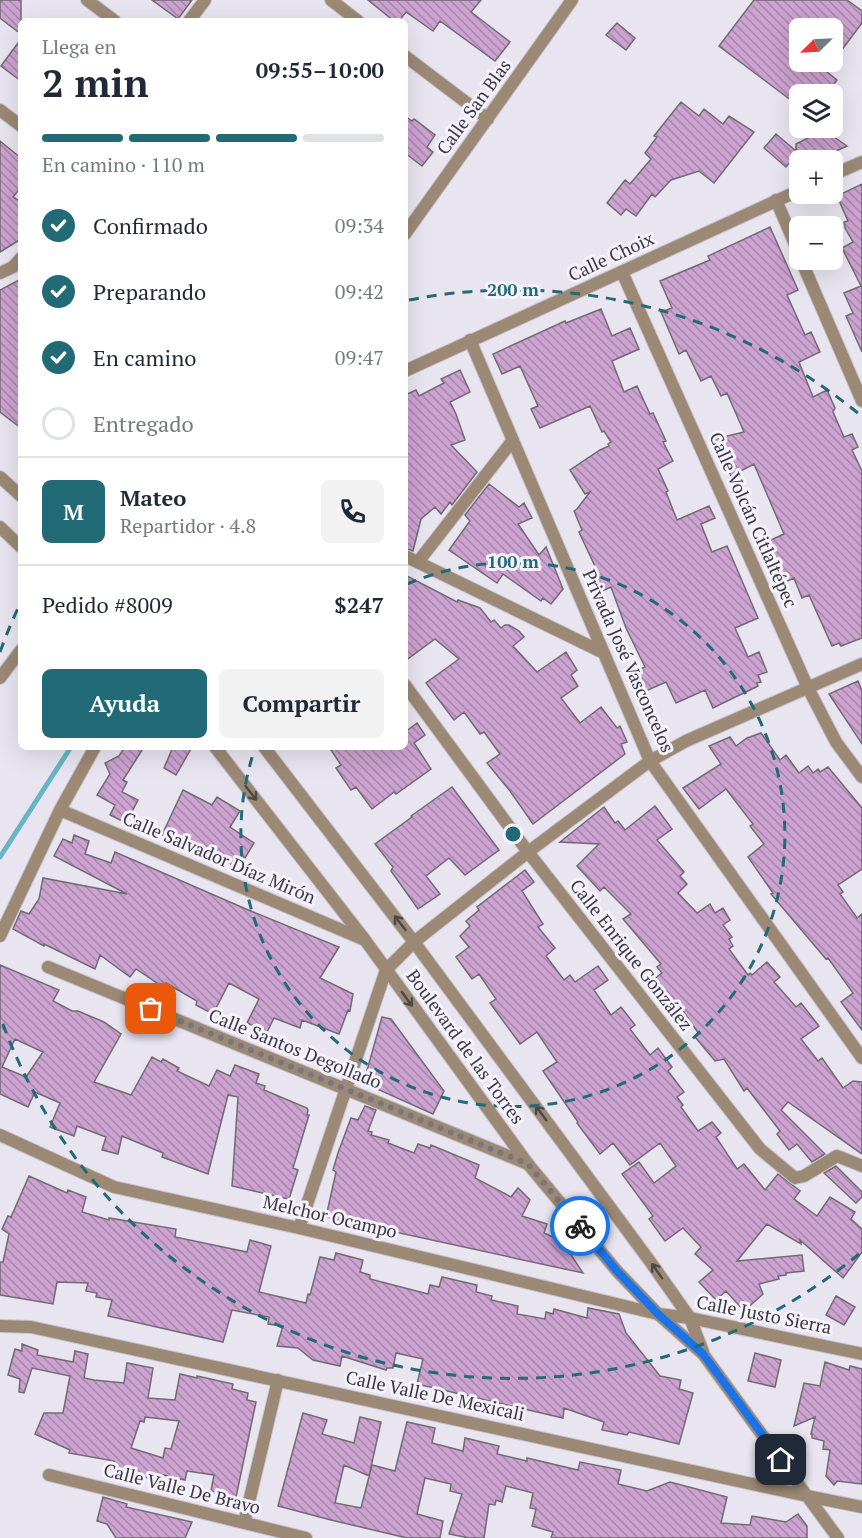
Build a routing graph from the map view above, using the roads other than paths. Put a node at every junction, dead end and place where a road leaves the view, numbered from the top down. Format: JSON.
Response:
{"nodes":[{"id":1,"x":87,"y":0,"type":"edge"},
{"id":2,"x":205,"y":0,"type":"edge"},
{"id":3,"x":331,"y":0,"type":"edge"},
{"id":4,"x":572,"y":0,"type":"edge"},
{"id":5,"x":110,"y":18,"type":"edge"},
{"id":6,"x":191,"y":18,"type":"edge"},
{"id":7,"x":354,"y":18,"type":"edge"},
{"id":8,"x":408,"y":58,"type":"edge"},
{"id":9,"x":0,"y":110,"type":"edge"},
{"id":10,"x":488,"y":119,"type":"junction"},
{"id":11,"x":18,"y":124,"type":"edge"},
{"id":12,"x":862,"y":162,"type":"edge"},
{"id":13,"x":843,"y":170,"type":"edge"},
{"id":14,"x":789,"y":195,"type":"edge"},
{"id":15,"x":776,"y":201,"type":"junction"},
{"id":16,"x":408,"y":230,"type":"edge"},
{"id":17,"x":789,"y":232,"type":"edge"},
{"id":18,"x":18,"y":261,"type":"edge"},
{"id":19,"x":805,"y":270,"type":"edge"},
{"id":20,"x":622,"y":272,"type":"junction"},
{"id":21,"x":0,"y":273,"type":"edge"},
{"id":22,"x":470,"y":340,"type":"junction"},
{"id":23,"x":408,"y":370,"type":"edge"},
{"id":24,"x":862,"y":401,"type":"edge"},
{"id":25,"x":513,"y":440,"type":"junction"},
{"id":26,"x":0,"y":477,"type":"edge"},
{"id":27,"x":18,"y":493,"type":"edge"},
{"id":28,"x":0,"y":527,"type":"edge"},
{"id":29,"x":18,"y":544,"type":"edge"},
{"id":30,"x":408,"y":557,"type":"edge"},
{"id":31,"x":418,"y":562,"type":"junction"},
{"id":32,"x":604,"y":653,"type":"junction"},
{"id":33,"x":18,"y":654,"type":"edge"},
{"id":34,"x":862,"y":664,"type":"edge"},
{"id":35,"x":0,"y":678,"type":"edge"},
{"id":36,"x":808,"y":688,"type":"junction"},
{"id":37,"x":408,"y":689,"type":"edge"},
{"id":38,"x":93,"y":750,"type":"edge"},
{"id":39,"x":217,"y":750,"type":"edge"},
{"id":40,"x":266,"y":750,"type":"edge"},
{"id":41,"x":650,"y":760,"type":"junction"},
{"id":42,"x":862,"y":777,"type":"edge"},
{"id":43,"x":60,"y":810,"type":"junction"},
{"id":44,"x":528,"y":852,"type":"junction"},
{"id":45,"x":0,"y":936,"type":"edge"},
{"id":46,"x":365,"y":940,"type":"junction"},
{"id":47,"x":414,"y":942,"type":"junction"},
{"id":48,"x":48,"y":967,"type":"dead end"},
{"id":49,"x":386,"y":970,"type":"junction"},
{"id":50,"x":862,"y":1058,"type":"edge"},
{"id":51,"x":346,"y":1089,"type":"junction"},
{"id":52,"x":0,"y":1135,"type":"edge"},
{"id":53,"x":528,"y":1164,"type":"junction"},
{"id":54,"x":862,"y":1166,"type":"edge"},
{"id":55,"x":299,"y":1228,"type":"junction"},
{"id":56,"x":658,"y":1314,"type":"junction"},
{"id":57,"x":690,"y":1318,"type":"junction"},
{"id":58,"x":0,"y":1326,"type":"edge"},
{"id":59,"x":703,"y":1354,"type":"junction"},
{"id":60,"x":862,"y":1354,"type":"edge"},
{"id":61,"x":278,"y":1380,"type":"junction"},
{"id":62,"x":49,"y":1475,"type":"dead end"},
{"id":63,"x":807,"y":1496,"type":"junction"},
{"id":64,"x":862,"y":1507,"type":"edge"},
{"id":65,"x":244,"y":1523,"type":"junction"},
{"id":66,"x":306,"y":1538,"type":"edge"},
{"id":67,"x":838,"y":1538,"type":"edge"}],
"edges":[{"from":1,"to":5,"type":"street"},
{"from":2,"to":6,"type":"street"},
{"from":3,"to":7,"type":"street"},
{"from":4,"to":10,"type":"street","name":"Calle San Blas"},
{"from":8,"to":10,"type":"street"},
{"from":9,"to":11,"type":"street"},
{"from":10,"to":16,"type":"street","name":"Calle San Blas"},
{"from":12,"to":13,"type":"street"},
{"from":14,"to":15,"type":"street","name":"Calle Choix"},
{"from":15,"to":17,"type":"street"},
{"from":15,"to":20,"type":"street","name":"Calle Choix"},
{"from":18,"to":21,"type":"street"},
{"from":19,"to":24,"type":"street"},
{"from":20,"to":22,"type":"street","name":"Calle Choix"},
{"from":20,"to":36,"type":"street","name":"Calle Volcán Citlaltépec"},
{"from":22,"to":23,"type":"street","name":"Calle Choix"},
{"from":22,"to":25,"type":"street","name":"Privada José Vasconcelos"},
{"from":25,"to":31,"type":"street"},
{"from":25,"to":32,"type":"street","name":"Privada José Vasconcelos"},
{"from":26,"to":27,"type":"street"},
{"from":28,"to":29,"type":"street"},
{"from":30,"to":31,"type":"street"},
{"from":31,"to":32,"type":"street"},
{"from":32,"to":41,"type":"street","name":"Privada José Vasconcelos"},
{"from":33,"to":35,"type":"street"},
{"from":34,"to":36,"type":"street"},
{"from":36,"to":41,"type":"street"},
{"from":36,"to":42,"type":"street","name":"Calle Volcán Citlaltépec"},
{"from":37,"to":44,"type":"street","name":"Calle Enrique González"},
{"from":38,"to":43,"type":"street"},
{"from":39,"to":46,"type":"street","name":"Boulevard de las Torres","one_way":true},
{"from":47,"to":40,"type":"street","name":"Boulevard de las Torres","one_way":true},
{"from":41,"to":44,"type":"street"},
{"from":41,"to":50,"type":"street","name":"Privada José Vasconcelos"},
{"from":43,"to":45,"type":"street"},
{"from":43,"to":46,"type":"street","name":"Calle Salvador Díaz Mirón"},
{"from":44,"to":47,"type":"street"},
{"from":44,"to":54,"type":"street","name":"Calle Enrique González"},
{"from":46,"to":49,"type":"street","name":"Boulevard de las Torres"},
{"from":47,"to":49,"type":"street"},
{"from":57,"to":47,"type":"street","name":"Boulevard de las Torres","one_way":true},
{"from":48,"to":51,"type":"street","name":"Calle Santos Degollado"},
{"from":49,"to":51,"type":"street"},
{"from":49,"to":53,"type":"street","name":"Boulevard de las Torres","one_way":true},
{"from":51,"to":53,"type":"street","name":"Calle Santos Degollado"},
{"from":51,"to":55,"type":"street"},
{"from":52,"to":55,"type":"street","name":"Melchor Ocampo"},
{"from":53,"to":56,"type":"street","name":"Boulevard de las Torres"},
{"from":55,"to":56,"type":"street","name":"Melchor Ocampo"},
{"from":56,"to":57,"type":"street","name":"Calle Justo Sierra"},
{"from":56,"to":59,"type":"street","name":"Boulevard de las Torres"},
{"from":57,"to":59,"type":"street","name":"Boulevard de las Torres"},
{"from":57,"to":60,"type":"street","name":"Calle Justo Sierra"},
{"from":58,"to":61,"type":"street","name":"Calle Valle De Mexicali"},
{"from":59,"to":63,"type":"street","name":"Boulevard de las Torres"},
{"from":61,"to":63,"type":"street","name":"Calle Valle De Mexicali"},
{"from":61,"to":65,"type":"street"},
{"from":62,"to":65,"type":"street","name":"Calle Valle De Bravo"},
{"from":63,"to":64,"type":"street","name":"Calle Valle De Mexicali"},
{"from":63,"to":67,"type":"street","name":"Boulevard de las Torres"},
{"from":65,"to":66,"type":"street","name":"Calle Valle De Bravo"}]}
